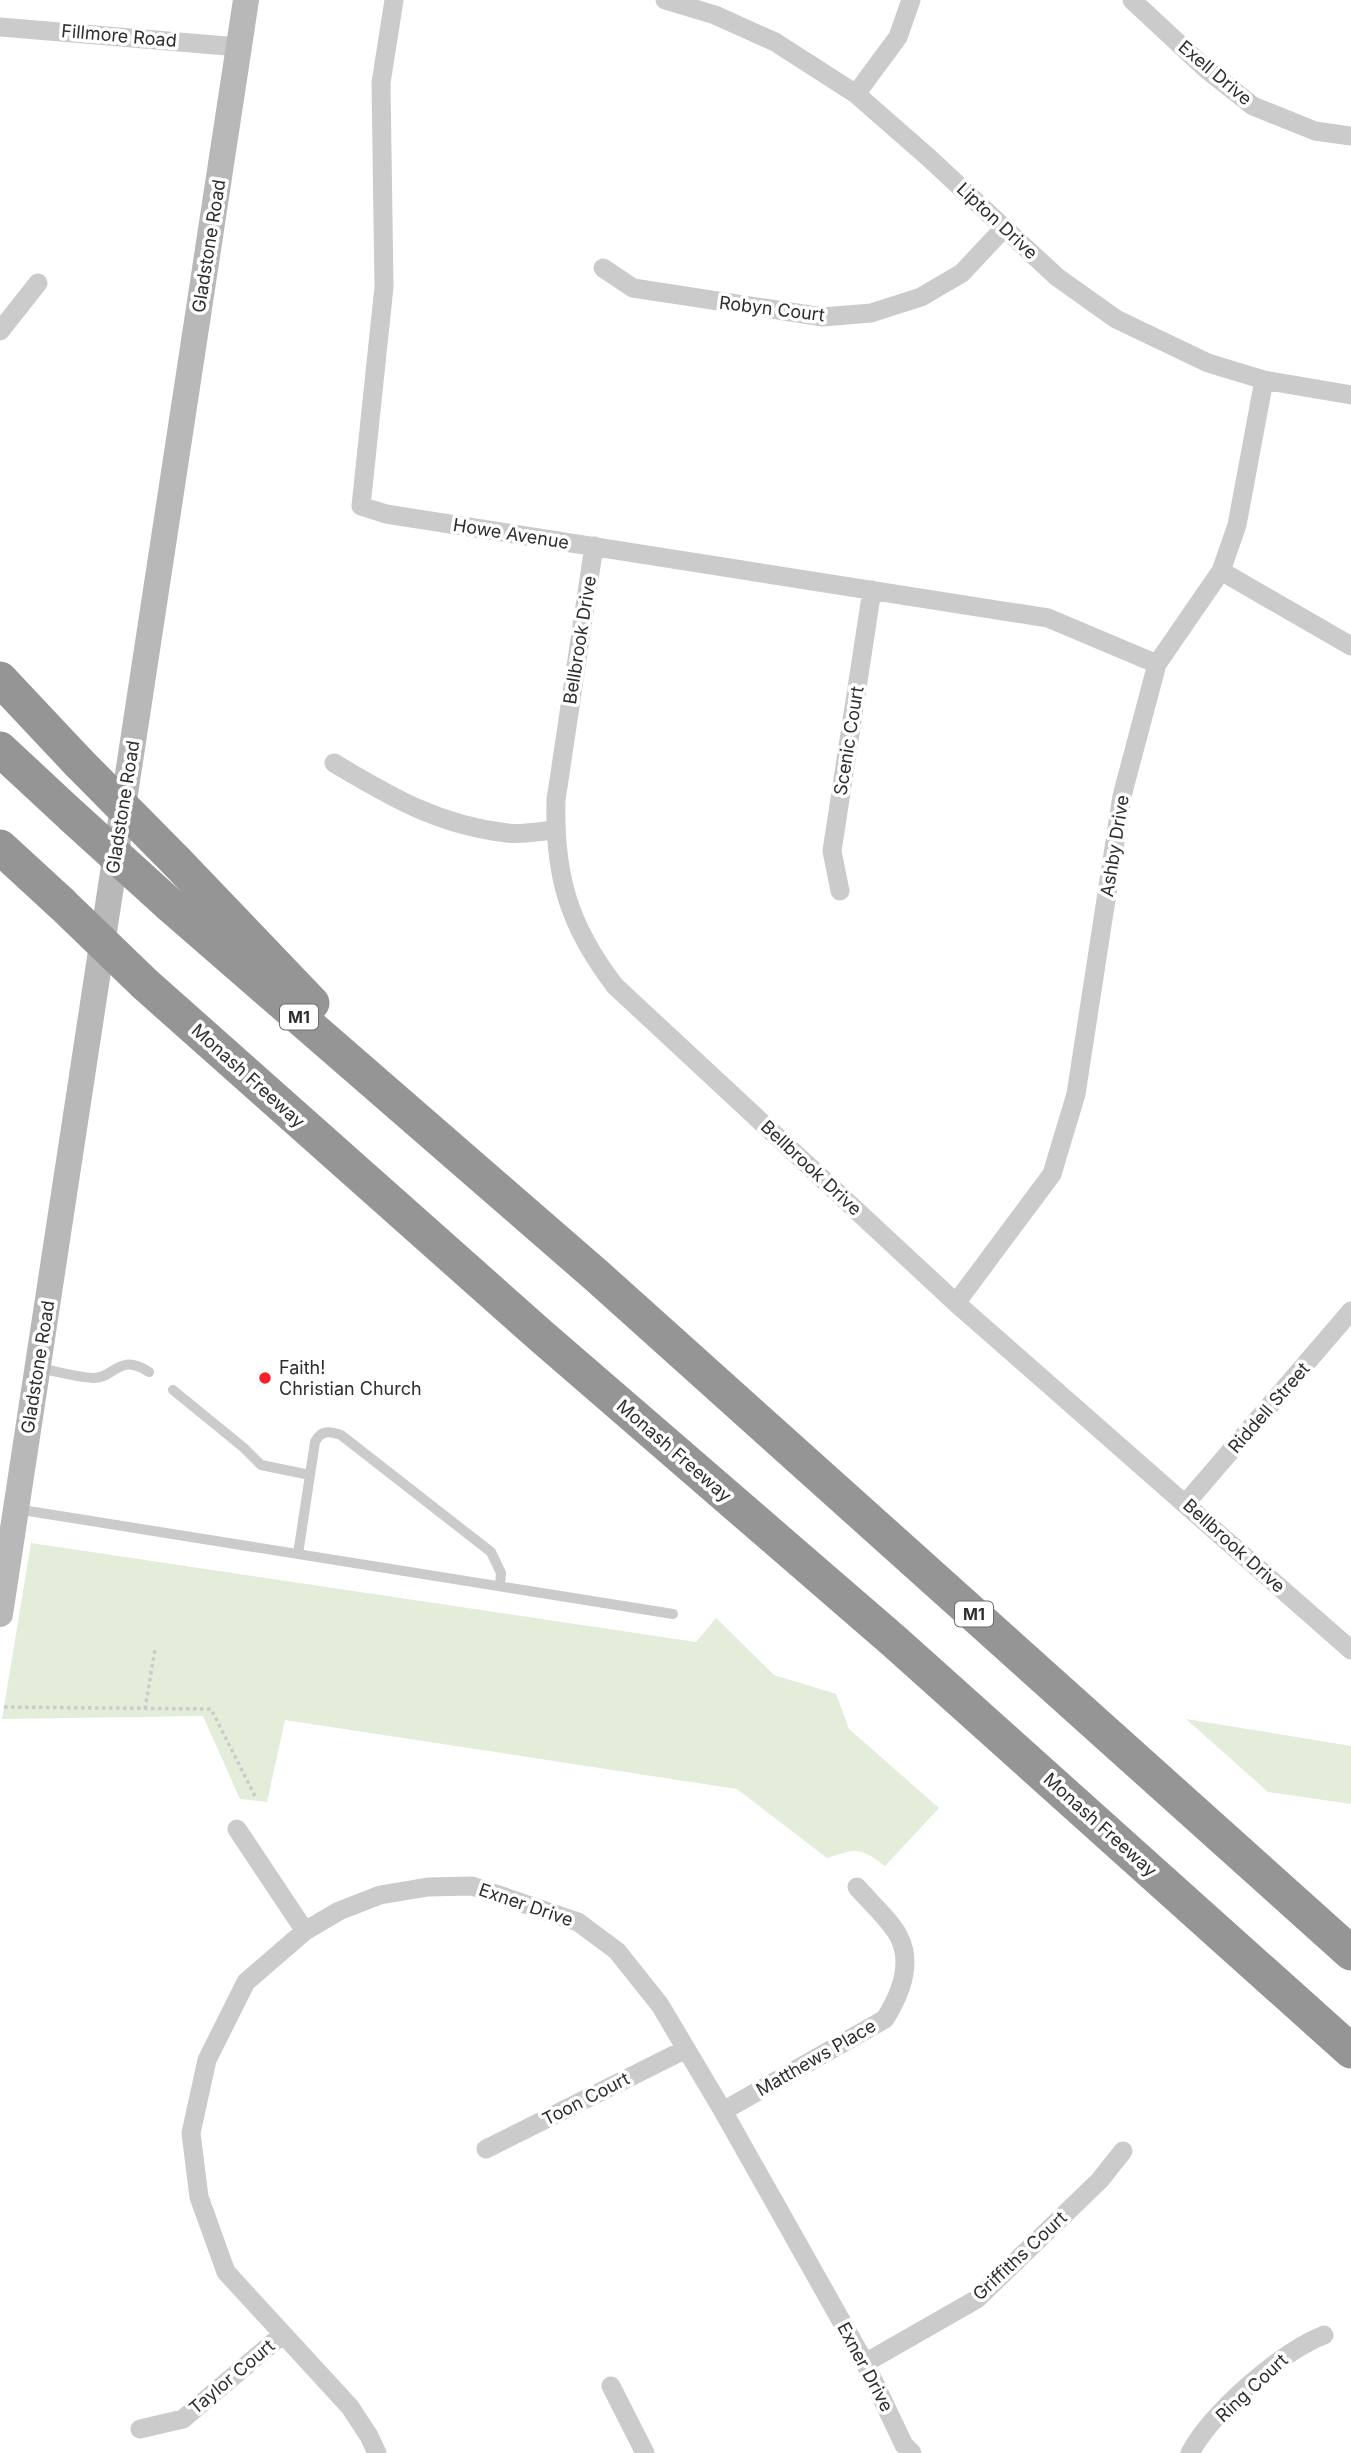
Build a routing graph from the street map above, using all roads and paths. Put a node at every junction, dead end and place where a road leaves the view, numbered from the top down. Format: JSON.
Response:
{"nodes":[{"id":1,"x":246,"y":0,"type":"edge"},
{"id":2,"x":394,"y":0,"type":"edge"},
{"id":3,"x":665,"y":0,"type":"edge"},
{"id":4,"x":911,"y":0,"type":"edge"},
{"id":5,"x":1132,"y":0,"type":"edge"},
{"id":6,"x":0,"y":27,"type":"edge"},
{"id":7,"x":239,"y":47,"type":"junction"},
{"id":8,"x":856,"y":94,"type":"junction"},
{"id":9,"x":1351,"y":136,"type":"edge"},
{"id":10,"x":1004,"y":228,"type":"junction"},
{"id":11,"x":603,"y":268,"type":"dead end"},
{"id":12,"x":38,"y":283,"type":"dead end"},
{"id":13,"x":0,"y":331,"type":"edge"},
{"id":14,"x":1264,"y":380,"type":"junction"},
{"id":15,"x":1351,"y":395,"type":"edge"},
{"id":16,"x":594,"y":547,"type":"junction"},
{"id":17,"x":1220,"y":570,"type":"junction"},
{"id":18,"x":872,"y":590,"type":"junction"},
{"id":19,"x":1351,"y":646,"type":"edge"},
{"id":20,"x":1157,"y":664,"type":"junction"},
{"id":21,"x":0,"y":679,"type":"edge"},
{"id":22,"x":0,"y":750,"type":"edge"},
{"id":23,"x":334,"y":763,"type":"dead end"},
{"id":24,"x":555,"y":830,"type":"junction"},
{"id":25,"x":0,"y":847,"type":"edge"},
{"id":26,"x":0,"y":875,"type":"edge"},
{"id":27,"x":840,"y":891,"type":"dead end"},
{"id":28,"x":58,"y":910,"type":"junction"},
{"id":29,"x":428,"y":1129,"type":"junction"},
{"id":30,"x":956,"y":1303,"type":"junction"},
{"id":31,"x":1351,"y":1311,"type":"edge"},
{"id":32,"x":38,"y":1368,"type":"junction"},
{"id":33,"x":149,"y":1372,"type":"dead end"},
{"id":34,"x":173,"y":1390,"type":"dead end"},
{"id":35,"x":310,"y":1475,"type":"junction"},
{"id":36,"x":1186,"y":1503,"type":"junction"},
{"id":37,"x":16,"y":1509,"type":"junction"},
{"id":38,"x":298,"y":1554,"type":"junction"},
{"id":39,"x":500,"y":1586,"type":"junction"},
{"id":40,"x":0,"y":1614,"type":"edge"},
{"id":41,"x":673,"y":1614,"type":"dead end"},
{"id":42,"x":155,"y":1648,"type":"dead end"},
{"id":43,"x":1351,"y":1650,"type":"edge"},
{"id":44,"x":4,"y":1707,"type":"dead end"},
{"id":45,"x":145,"y":1709,"type":"junction"},
{"id":46,"x":256,"y":1798,"type":"dead end"},
{"id":47,"x":237,"y":1829,"type":"dead end"},
{"id":48,"x":857,"y":1888,"type":"dead end"},
{"id":49,"x":305,"y":1931,"type":"junction"},
{"id":50,"x":1351,"y":1953,"type":"edge"},
{"id":51,"x":686,"y":2049,"type":"junction"},
{"id":52,"x":1351,"y":2051,"type":"edge"},
{"id":53,"x":723,"y":2111,"type":"junction"},
{"id":54,"x":485,"y":2149,"type":"dead end"},
{"id":55,"x":1123,"y":2151,"type":"dead end"},
{"id":56,"x":283,"y":2334,"type":"junction"},
{"id":57,"x":1324,"y":2335,"type":"dead end"},
{"id":58,"x":865,"y":2363,"type":"junction"},
{"id":59,"x":611,"y":2386,"type":"dead end"},
{"id":60,"x":140,"y":2429,"type":"dead end"},
{"id":61,"x":902,"y":2450,"type":"edge"},
{"id":62,"x":377,"y":2453,"type":"edge"},
{"id":63,"x":645,"y":2453,"type":"edge"},
{"id":64,"x":1191,"y":2453,"type":"edge"}],
"edges":[{"from":1,"to":7,"type":"main road","name":"Gladstone Road"},
{"from":2,"to":16,"type":"street","name":"Howe Avenue"},
{"from":3,"to":8,"type":"street","name":"Lipton Drive"},
{"from":4,"to":8,"type":"street"},
{"from":5,"to":9,"type":"street","name":"Exell Drive"},
{"from":6,"to":7,"type":"street","name":"Fillmore Road"},
{"from":7,"to":32,"type":"main road","name":"Gladstone Road"},
{"from":8,"to":10,"type":"street","name":"Lipton Drive"},
{"from":10,"to":11,"type":"street","name":"Robyn Court"},
{"from":10,"to":14,"type":"street","name":"Lipton Drive"},
{"from":12,"to":13,"type":"street"},
{"from":14,"to":15,"type":"street","name":"Lipton Drive"},
{"from":14,"to":17,"type":"street","name":"Ashby Drive"},
{"from":16,"to":18,"type":"street","name":"Howe Avenue"},
{"from":16,"to":24,"type":"street","name":"Bellbrook Drive"},
{"from":17,"to":19,"type":"street"},
{"from":17,"to":20,"type":"street","name":"Ashby Drive"},
{"from":18,"to":20,"type":"street","name":"Howe Avenue"},
{"from":18,"to":27,"type":"street","name":"Scenic Court"},
{"from":20,"to":30,"type":"street","name":"Ashby Drive"},
{"from":21,"to":29,"type":"highway","bridge":true},
{"from":22,"to":29,"type":"highway","number":"M1","bridge":true},
{"from":23,"to":24,"type":"street"},
{"from":24,"to":30,"type":"street","name":"Bellbrook Drive"},
{"from":25,"to":28,"type":"highway"},
{"from":26,"to":28,"type":"highway"},
{"from":28,"to":52,"type":"highway","name":"Monash Freeway","bridge":true},
{"from":29,"to":50,"type":"highway","number":"M1"},
{"from":30,"to":36,"type":"street","name":"Bellbrook Drive"},
{"from":31,"to":36,"type":"street","name":"Riddell Street"},
{"from":32,"to":33,"type":"lane"},
{"from":32,"to":37,"type":"main road","name":"Gladstone Road"},
{"from":34,"to":35,"type":"lane"},
{"from":35,"to":38,"type":"lane"},
{"from":35,"to":39,"type":"lane"},
{"from":36,"to":43,"type":"street","name":"Bellbrook Drive"},
{"from":37,"to":38,"type":"lane"},
{"from":37,"to":40,"type":"main road","name":"Gladstone Road"},
{"from":38,"to":39,"type":"lane"},
{"from":39,"to":41,"type":"lane"},
{"from":42,"to":45,"type":"path"},
{"from":44,"to":45,"type":"path"},
{"from":45,"to":46,"type":"path"},
{"from":47,"to":49,"type":"street"},
{"from":48,"to":53,"type":"street","name":"Matthews Place"},
{"from":49,"to":51,"type":"street","name":"Exner Drive"},
{"from":49,"to":56,"type":"street","name":"Exner Drive"},
{"from":51,"to":53,"type":"street","name":"Exner Drive"},
{"from":51,"to":54,"type":"street","name":"Toon Court"},
{"from":53,"to":58,"type":"street","name":"Exner Drive"},
{"from":55,"to":58,"type":"street","name":"Griffiths Court"},
{"from":56,"to":60,"type":"street","name":"Taylor Court"},
{"from":56,"to":62,"type":"street","name":"Exner Drive"},
{"from":57,"to":64,"type":"street","name":"Ring Court"},
{"from":58,"to":61,"type":"street","name":"Exner Drive"},
{"from":59,"to":63,"type":"street"}]}
